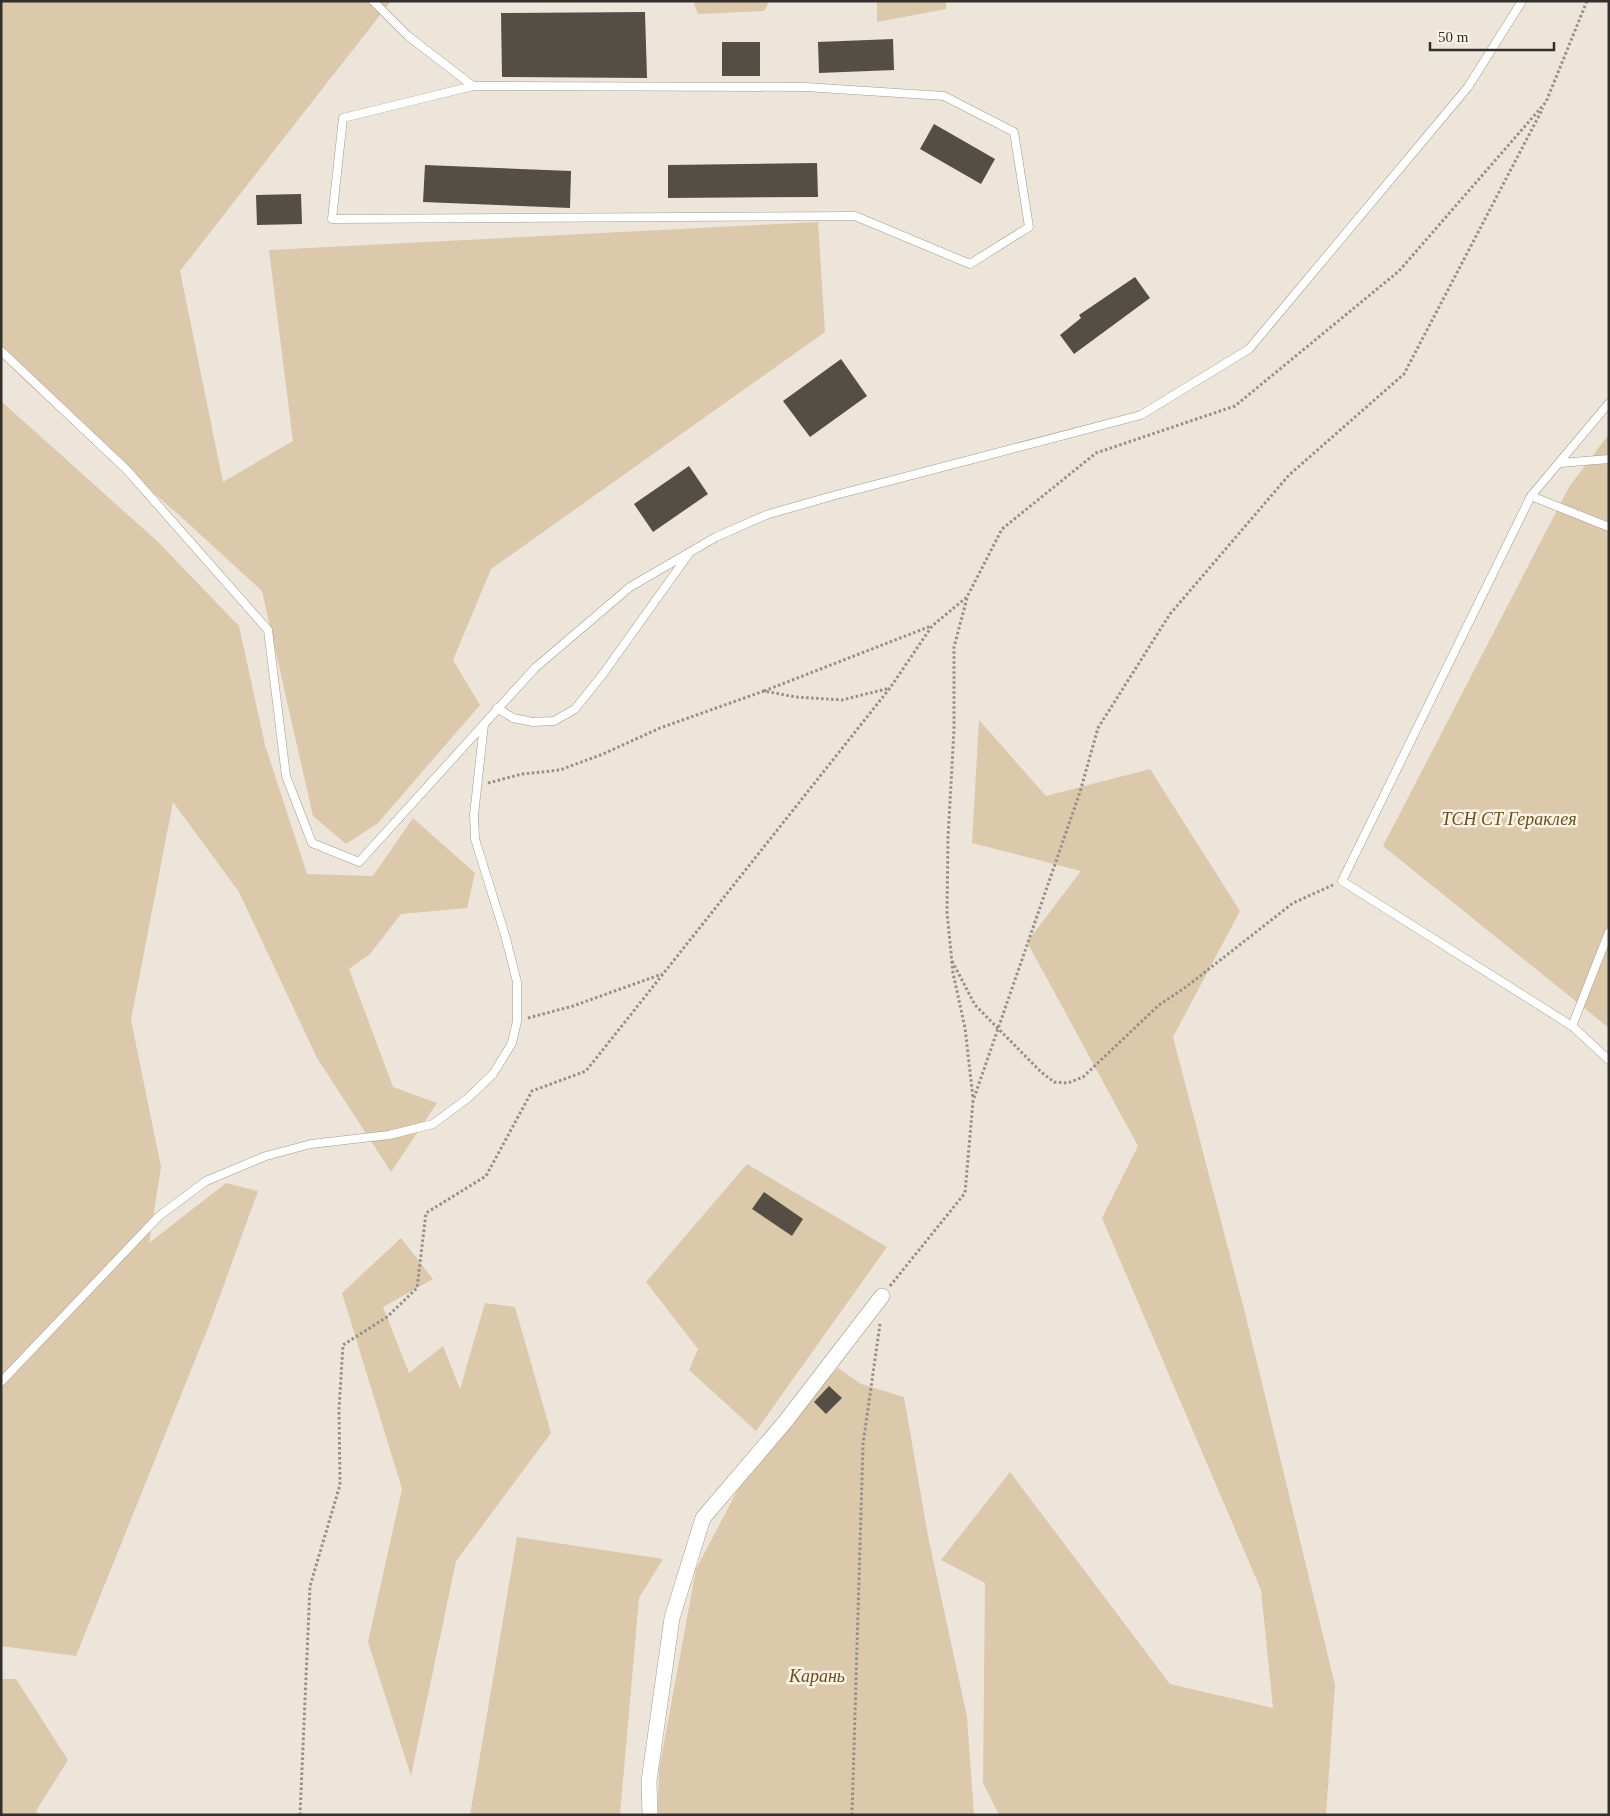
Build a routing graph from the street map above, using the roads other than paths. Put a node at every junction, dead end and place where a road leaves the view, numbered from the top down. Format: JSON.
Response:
{"nodes":[{"id":1,"x":373,"y":1,"type":"edge"},
{"id":2,"x":1522,"y":1,"type":"edge"},
{"id":3,"x":473,"y":86,"type":"junction"},
{"id":4,"x":1,"y":351,"type":"edge"},
{"id":5,"x":1609,"y":403,"type":"edge"},
{"id":6,"x":1609,"y":459,"type":"edge"},
{"id":7,"x":1560,"y":463,"type":"junction"},
{"id":8,"x":1531,"y":496,"type":"junction"},
{"id":9,"x":1609,"y":527,"type":"edge"},
{"id":10,"x":691,"y":552,"type":"junction"},
{"id":11,"x":498,"y":708,"type":"junction"},
{"id":12,"x":484,"y":724,"type":"junction"},
{"id":13,"x":1609,"y":932,"type":"edge"},
{"id":14,"x":1572,"y":1026,"type":"junction"},
{"id":15,"x":1609,"y":1060,"type":"edge"},
{"id":16,"x":882,"y":1296,"type":"road end"},
{"id":17,"x":1,"y":1382,"type":"edge"},
{"id":18,"x":650,"y":1815,"type":"edge"}],
"edges":[{"from":1,"to":3,"type":"lane"},
{"from":2,"to":10,"type":"lane"},
{"from":3,"to":3,"type":"lane"},
{"from":4,"to":12,"type":"lane"},
{"from":5,"to":7,"type":"lane"},
{"from":6,"to":7,"type":"lane"},
{"from":7,"to":8,"type":"lane"},
{"from":8,"to":9,"type":"lane"},
{"from":8,"to":14,"type":"lane"},
{"from":10,"to":11,"type":"lane"},
{"from":10,"to":11,"type":"lane"},
{"from":11,"to":12,"type":"lane"},
{"from":12,"to":17,"type":"lane"},
{"from":13,"to":14,"type":"lane"},
{"from":14,"to":15,"type":"lane"},
{"from":16,"to":18,"type":"street"}]}
